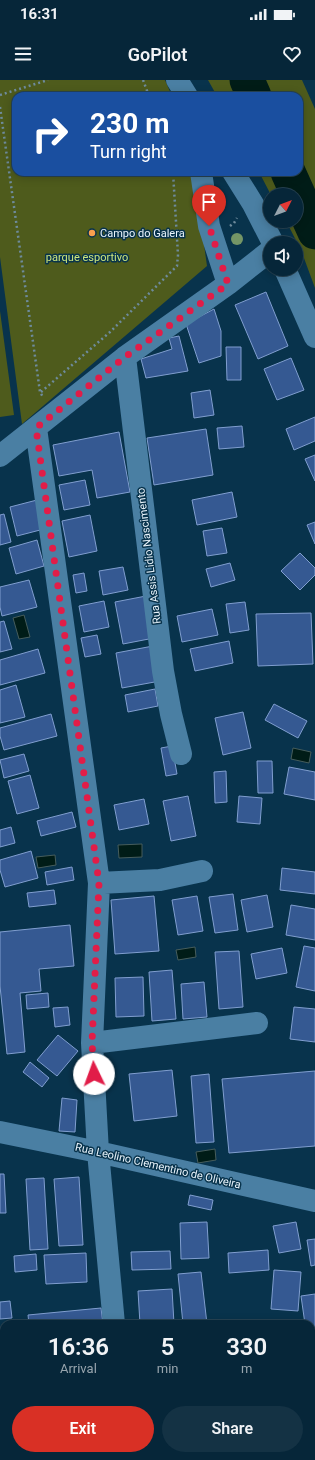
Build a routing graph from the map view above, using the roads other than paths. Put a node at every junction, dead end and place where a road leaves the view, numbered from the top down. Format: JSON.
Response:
{"nodes":[{"id":1,"x":202,"y":176,"type":"edge"},
{"id":2,"x":236,"y":176,"type":"edge"},
{"id":3,"x":269,"y":236,"type":"edge"},
{"id":4,"x":263,"y":256,"type":"edge"},
{"id":5,"x":288,"y":276,"type":"edge"},
{"id":6,"x":228,"y":284,"type":"junction"},
{"id":7,"x":315,"y":337,"type":"edge"},
{"id":8,"x":125,"y":357,"type":"junction"},
{"id":9,"x":36,"y":428,"type":"junction"},
{"id":10,"x":0,"y":456,"type":"edge"},
{"id":11,"x":181,"y":754,"type":"dead end"},
{"id":12,"x":202,"y":871,"type":"dead end"},
{"id":13,"x":99,"y":883,"type":"junction"},
{"id":14,"x":257,"y":1024,"type":"dead end"},
{"id":15,"x":92,"y":1043,"type":"junction"},
{"id":16,"x":0,"y":1132,"type":"edge"},
{"id":17,"x":98,"y":1152,"type":"junction"},
{"id":18,"x":315,"y":1201,"type":"edge"},
{"id":19,"x":114,"y":1320,"type":"edge"}],
"edges":[{"from":1,"to":6,"type":"street"},
{"from":2,"to":3,"type":"street"},
{"from":4,"to":6,"type":"street"},
{"from":5,"to":7,"type":"street"},
{"from":6,"to":8,"type":"street"},
{"from":8,"to":9,"type":"street"},
{"from":8,"to":11,"type":"street","name":"Rua Assis Lidio Nascimento"},
{"from":9,"to":10,"type":"street"},
{"from":9,"to":13,"type":"street"},
{"from":12,"to":13,"type":"street"},
{"from":13,"to":15,"type":"street"},
{"from":14,"to":15,"type":"street"},
{"from":15,"to":17,"type":"street"},
{"from":16,"to":17,"type":"street","name":"Rua Leolino Clementino de Oliveira"},
{"from":17,"to":18,"type":"street","name":"Rua Leolino Clementino de Oliveira"},
{"from":17,"to":19,"type":"street"}]}
